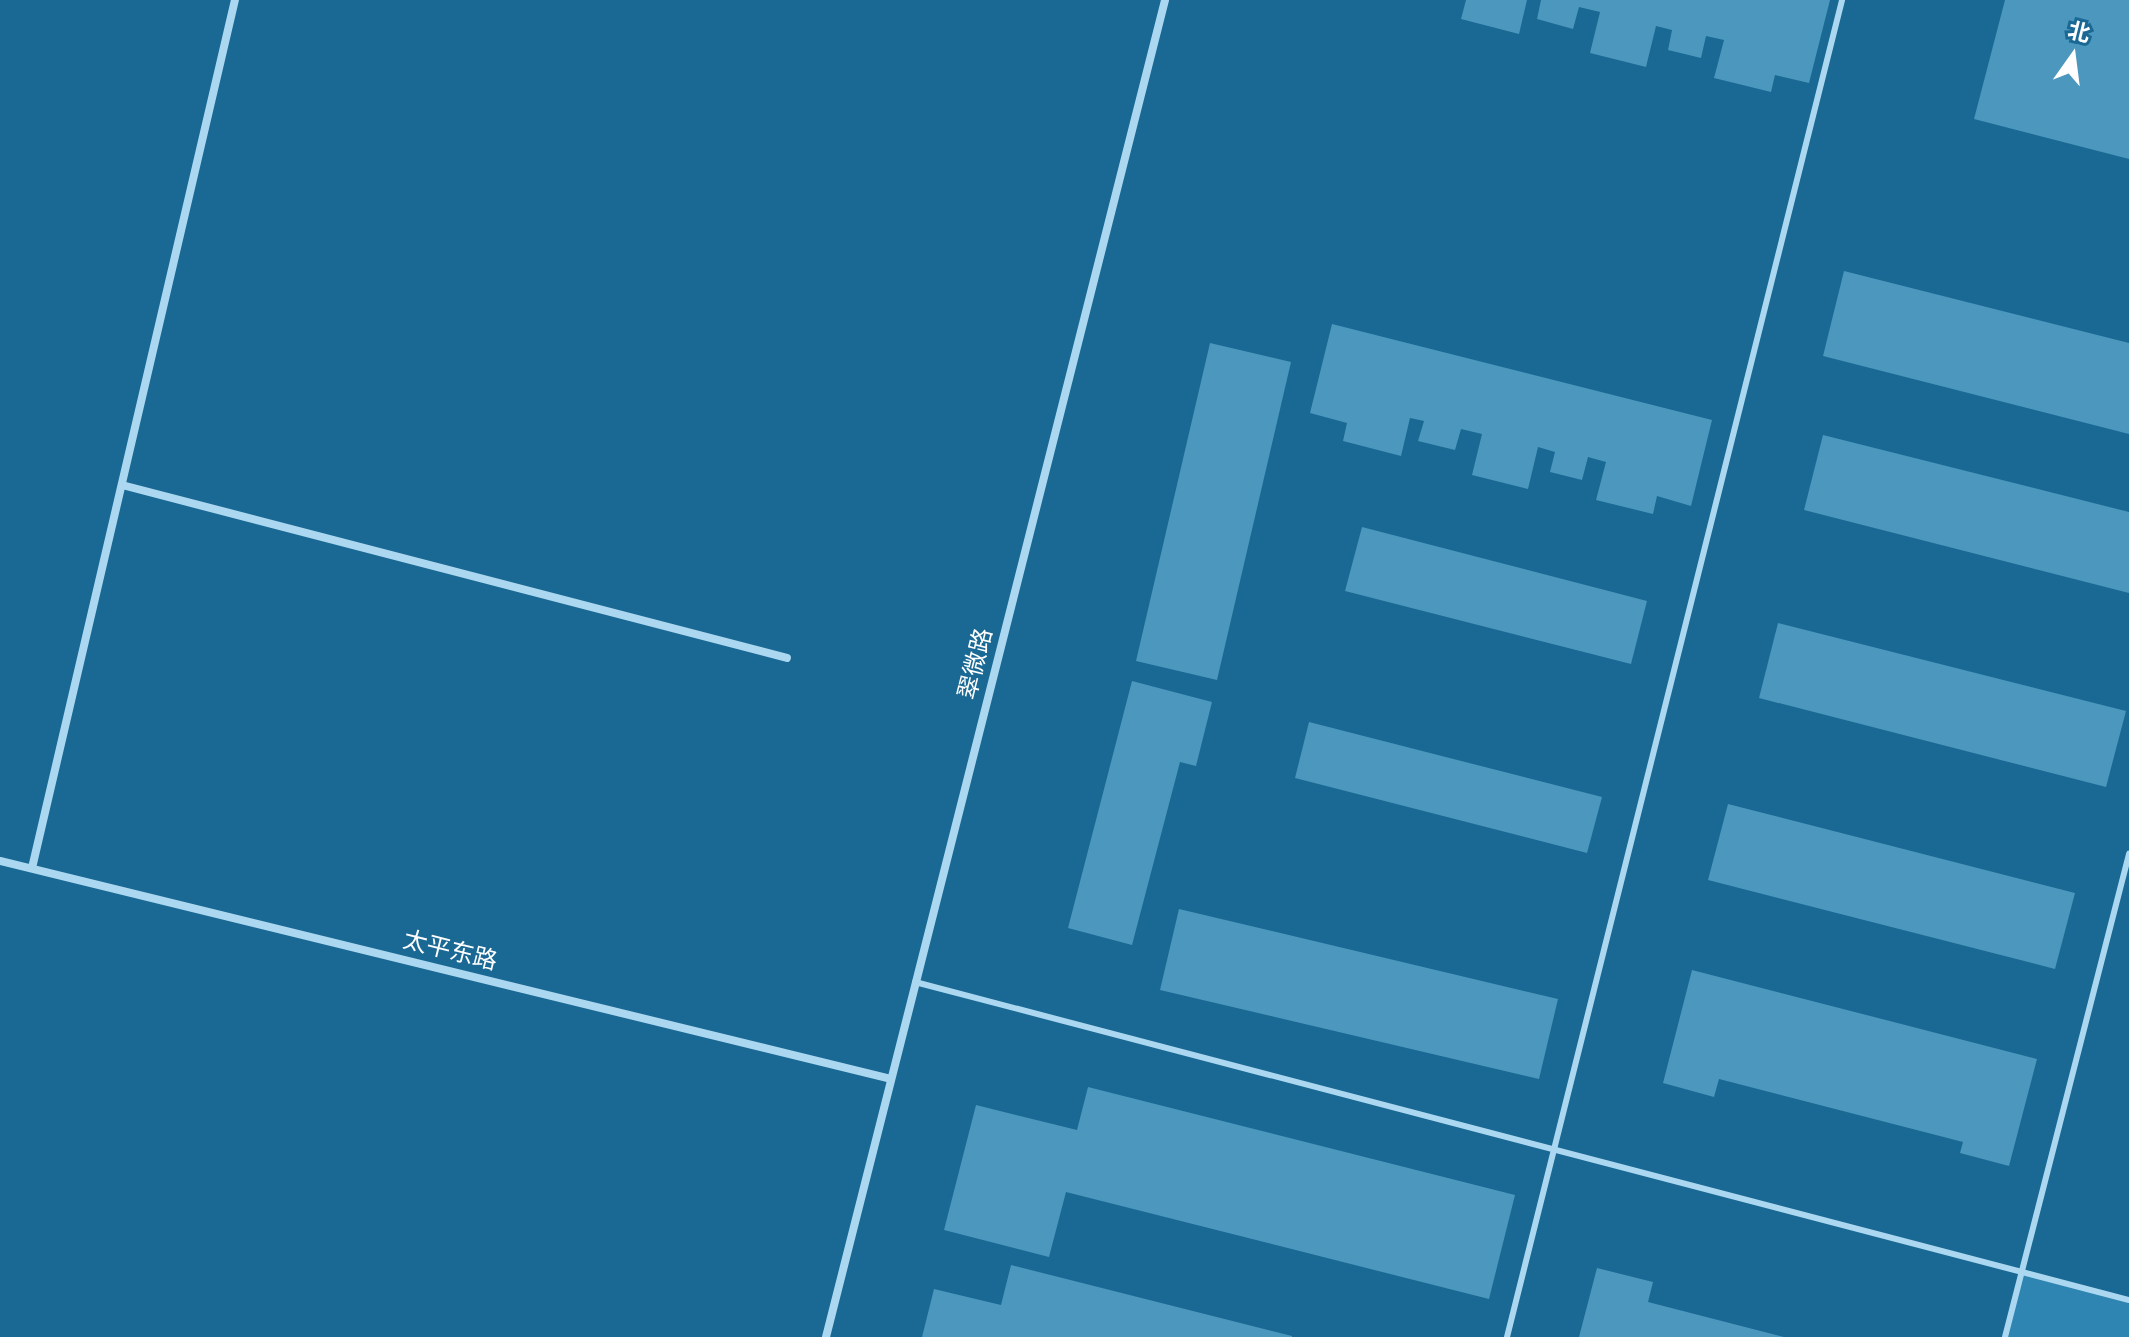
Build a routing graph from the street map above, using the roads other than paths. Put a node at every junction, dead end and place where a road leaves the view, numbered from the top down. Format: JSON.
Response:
{"nodes":[{"id":1,"x":235,"y":0,"type":"edge"},
{"id":2,"x":1165,"y":0,"type":"edge"},
{"id":3,"x":1842,"y":0,"type":"edge"},
{"id":4,"x":122,"y":485,"type":"junction"},
{"id":5,"x":787,"y":658,"type":"dead end"},
{"id":6,"x":2129,"y":854,"type":"edge"},
{"id":7,"x":0,"y":861,"type":"edge"},
{"id":8,"x":32,"y":868,"type":"junction"},
{"id":9,"x":915,"y":982,"type":"junction"},
{"id":10,"x":891,"y":1079,"type":"junction"},
{"id":11,"x":1552,"y":1149,"type":"junction"},
{"id":12,"x":2021,"y":1272,"type":"junction"},
{"id":13,"x":2129,"y":1300,"type":"edge"},
{"id":14,"x":826,"y":1337,"type":"edge"},
{"id":15,"x":1507,"y":1337,"type":"edge"},
{"id":16,"x":2005,"y":1337,"type":"edge"}],
"edges":[{"from":1,"to":4,"type":"street"},
{"from":2,"to":9,"type":"street","name":"翠微路"},
{"from":3,"to":11,"type":"lane"},
{"from":4,"to":5,"type":"street"},
{"from":4,"to":8,"type":"street"},
{"from":6,"to":12,"type":"lane"},
{"from":7,"to":8,"type":"street","name":"太平东路"},
{"from":8,"to":10,"type":"street","name":"太平东路"},
{"from":9,"to":10,"type":"street","name":"翠微路"},
{"from":9,"to":11,"type":"lane"},
{"from":10,"to":14,"type":"street","name":"翠微路"},
{"from":11,"to":12,"type":"lane"},
{"from":11,"to":15,"type":"lane"},
{"from":12,"to":13,"type":"lane"},
{"from":12,"to":16,"type":"lane"}]}
